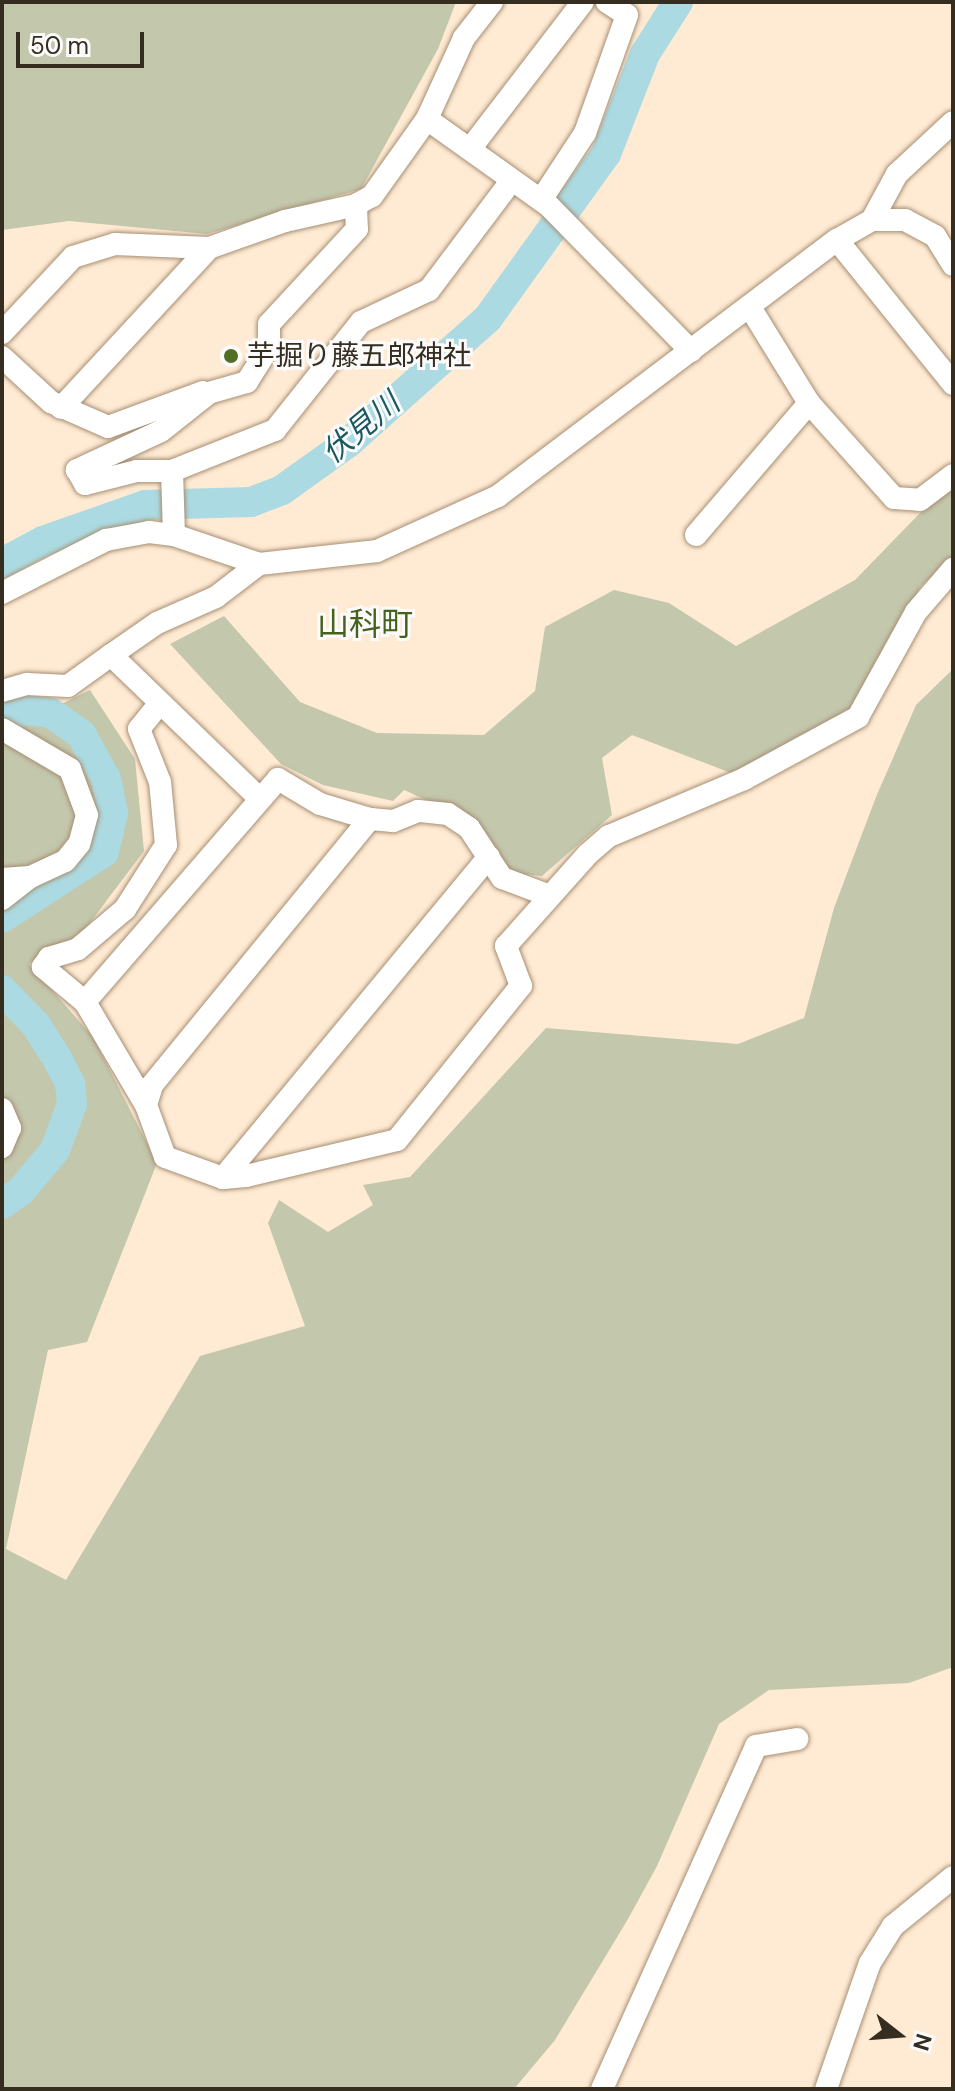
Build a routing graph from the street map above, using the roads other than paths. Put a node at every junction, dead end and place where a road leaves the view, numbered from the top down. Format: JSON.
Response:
{"nodes":[{"id":1,"x":492,"y":2,"type":"edge"},
{"id":2,"x":583,"y":2,"type":"edge"},
{"id":3,"x":607,"y":2,"type":"edge"},
{"id":4,"x":427,"y":119,"type":"junction"},
{"id":5,"x":953,"y":122,"type":"edge"},
{"id":6,"x":470,"y":149,"type":"junction"},
{"id":7,"x":511,"y":181,"type":"junction"},
{"id":8,"x":545,"y":203,"type":"junction"},
{"id":9,"x":356,"y":205,"type":"junction"},
{"id":10,"x":872,"y":220,"type":"junction"},
{"id":11,"x":837,"y":240,"type":"junction"},
{"id":12,"x":209,"y":248,"type":"junction"},
{"id":13,"x":953,"y":265,"type":"edge"},
{"id":14,"x":751,"y":309,"type":"junction"},
{"id":15,"x":2,"y":333,"type":"edge"},
{"id":16,"x":691,"y":351,"type":"junction"},
{"id":17,"x":2,"y":357,"type":"edge"},
{"id":18,"x":953,"y":384,"type":"edge"},
{"id":19,"x":209,"y":393,"type":"junction"},
{"id":20,"x":809,"y":403,"type":"junction"},
{"id":21,"x":61,"y":408,"type":"junction"},
{"id":22,"x":953,"y":475,"type":"edge"},
{"id":23,"x":172,"y":477,"type":"junction"},
{"id":24,"x":174,"y":530,"type":"junction"},
{"id":25,"x":696,"y":535,"type":"dead end"},
{"id":26,"x":259,"y":564,"type":"junction"},
{"id":27,"x":953,"y":569,"type":"edge"},
{"id":28,"x":2,"y":593,"type":"edge"},
{"id":29,"x":111,"y":655,"type":"junction"},
{"id":30,"x":2,"y":691,"type":"edge"},
{"id":31,"x":160,"y":703,"type":"junction"},
{"id":32,"x":2,"y":729,"type":"edge"},
{"id":33,"x":259,"y":798,"type":"junction"},
{"id":34,"x":370,"y":819,"type":"junction"},
{"id":35,"x":489,"y":857,"type":"junction"},
{"id":36,"x":30,"y":877,"type":"junction"},
{"id":37,"x":2,"y":879,"type":"edge"},
{"id":38,"x":550,"y":896,"type":"junction"},
{"id":39,"x":2,"y":899,"type":"edge"},
{"id":40,"x":85,"y":1002,"type":"junction"},
{"id":41,"x":146,"y":1105,"type":"junction"},
{"id":42,"x":2,"y":1109,"type":"edge"},
{"id":43,"x":2,"y":1147,"type":"edge"},
{"id":44,"x":223,"y":1178,"type":"junction"},
{"id":45,"x":797,"y":1739,"type":"dead end"},
{"id":46,"x":953,"y":1877,"type":"edge"},
{"id":47,"x":602,"y":2089,"type":"edge"},
{"id":48,"x":826,"y":2089,"type":"edge"}],
"edges":[{"from":1,"to":4,"type":"street"},
{"from":2,"to":6,"type":"street"},
{"from":3,"to":8,"type":"street"},
{"from":4,"to":6,"type":"street"},
{"from":4,"to":9,"type":"street"},
{"from":5,"to":10,"type":"street"},
{"from":6,"to":7,"type":"street"},
{"from":7,"to":8,"type":"street"},
{"from":7,"to":23,"type":"street"},
{"from":8,"to":16,"type":"street"},
{"from":9,"to":12,"type":"street"},
{"from":9,"to":19,"type":"street"},
{"from":10,"to":11,"type":"street"},
{"from":10,"to":13,"type":"street"},
{"from":11,"to":14,"type":"street"},
{"from":11,"to":18,"type":"street"},
{"from":12,"to":15,"type":"street"},
{"from":12,"to":21,"type":"street"},
{"from":14,"to":16,"type":"street"},
{"from":14,"to":20,"type":"street"},
{"from":16,"to":26,"type":"street"},
{"from":17,"to":21,"type":"street"},
{"from":19,"to":21,"type":"street"},
{"from":19,"to":23,"type":"street"},
{"from":20,"to":22,"type":"street"},
{"from":20,"to":25,"type":"street"},
{"from":23,"to":24,"type":"street"},
{"from":24,"to":26,"type":"street"},
{"from":24,"to":28,"type":"street"},
{"from":26,"to":29,"type":"street"},
{"from":27,"to":38,"type":"street"},
{"from":29,"to":30,"type":"street"},
{"from":29,"to":31,"type":"street"},
{"from":31,"to":33,"type":"street"},
{"from":31,"to":40,"type":"street"},
{"from":32,"to":36,"type":"street"},
{"from":33,"to":34,"type":"street"},
{"from":33,"to":40,"type":"street"},
{"from":34,"to":35,"type":"street"},
{"from":34,"to":41,"type":"street"},
{"from":35,"to":38,"type":"street"},
{"from":35,"to":44,"type":"street"},
{"from":36,"to":37,"type":"street"},
{"from":36,"to":39,"type":"street"},
{"from":38,"to":44,"type":"street"},
{"from":40,"to":41,"type":"street"},
{"from":41,"to":44,"type":"street"},
{"from":42,"to":43,"type":"street"},
{"from":45,"to":47,"type":"street"},
{"from":46,"to":48,"type":"street"}]}
